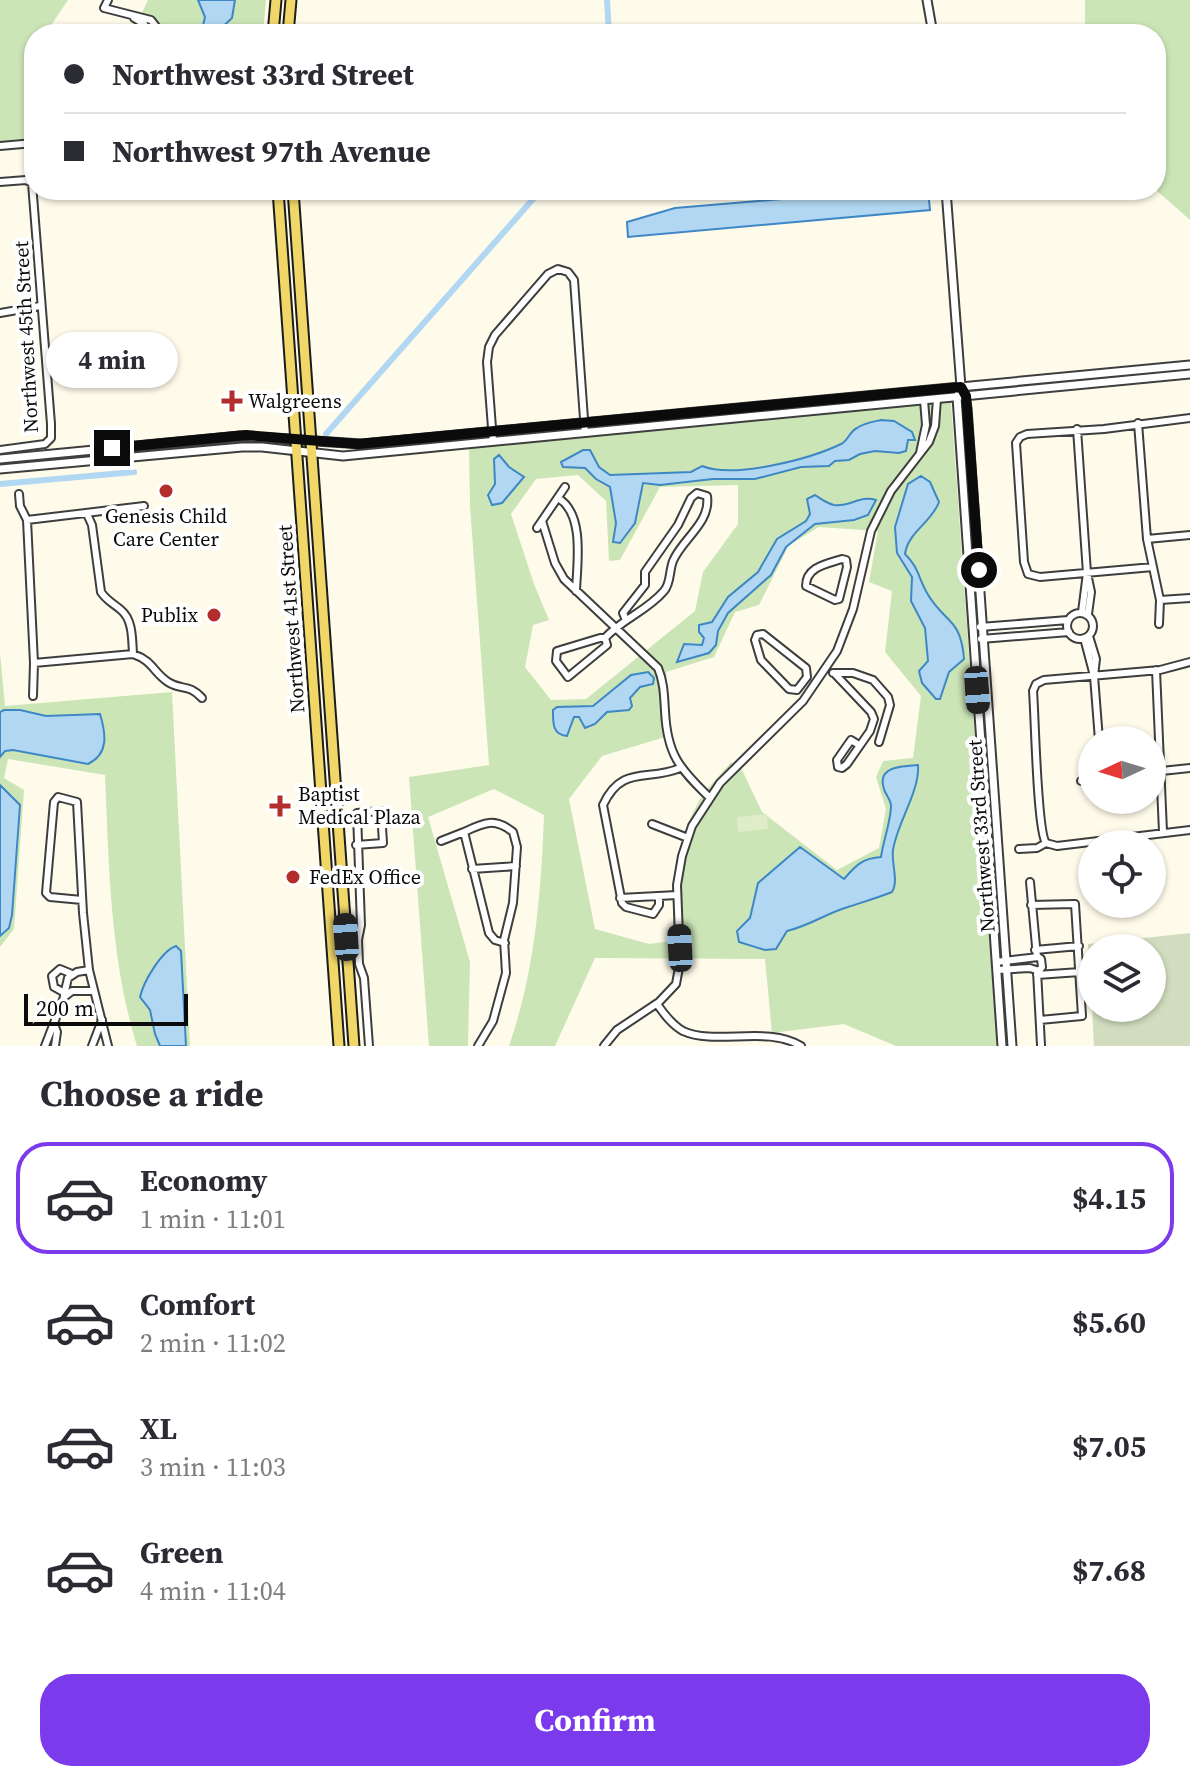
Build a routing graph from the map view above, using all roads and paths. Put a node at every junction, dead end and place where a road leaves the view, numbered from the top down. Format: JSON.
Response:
{"nodes":[{"id":1,"x":108,"y":0,"type":"edge"},
{"id":2,"x":276,"y":0,"type":"edge"},
{"id":3,"x":291,"y":0,"type":"edge"},
{"id":4,"x":927,"y":0,"type":"edge"},
{"id":5,"x":119,"y":2,"type":"dead end"},
{"id":6,"x":120,"y":11,"type":"junction"},
{"id":7,"x":144,"y":24,"type":"edge"},
{"id":8,"x":154,"y":24,"type":"edge"},
{"id":9,"x":274,"y":24,"type":"edge"},
{"id":10,"x":289,"y":24,"type":"edge"},
{"id":11,"x":931,"y":24,"type":"edge"},
{"id":12,"x":24,"y":144,"type":"edge"},
{"id":13,"x":0,"y":146,"type":"edge"},
{"id":14,"x":24,"y":180,"type":"edge"},
{"id":15,"x":0,"y":182,"type":"edge"},
{"id":16,"x":34,"y":200,"type":"edge"},
{"id":17,"x":279,"y":200,"type":"edge"},
{"id":18,"x":282,"y":200,"type":"edge"},
{"id":19,"x":294,"y":200,"type":"edge"},
{"id":20,"x":947,"y":200,"type":"edge"},
{"id":21,"x":295,"y":215,"type":"junction"},
{"id":22,"x":297,"y":237,"type":"junction"},
{"id":23,"x":283,"y":251,"type":"junction"},
{"id":24,"x":299,"y":270,"type":"junction"},
{"id":25,"x":286,"y":289,"type":"junction"},
{"id":26,"x":301,"y":289,"type":"junction"},
{"id":27,"x":40,"y":306,"type":"junction"},
{"id":28,"x":0,"y":313,"type":"edge"},
{"id":29,"x":1190,"y":365,"type":"edge"},
{"id":30,"x":1190,"y":374,"type":"edge"},
{"id":31,"x":961,"y":387,"type":"junction"},
{"id":32,"x":962,"y":396,"type":"junction"},
{"id":33,"x":937,"y":399,"type":"junction"},
{"id":34,"x":817,"y":400,"type":"junction"},
{"id":35,"x":924,"y":400,"type":"junction"},
{"id":36,"x":818,"y":410,"type":"junction"},
{"id":37,"x":667,"y":414,"type":"junction"},
{"id":38,"x":1190,"y":418,"type":"edge"},
{"id":39,"x":584,"y":422,"type":"junction"},
{"id":40,"x":1138,"y":423,"type":"junction"},
{"id":41,"x":668,"y":425,"type":"junction"},
{"id":42,"x":1077,"y":429,"type":"junction"},
{"id":43,"x":492,"y":431,"type":"junction"},
{"id":44,"x":585,"y":433,"type":"junction"},
{"id":45,"x":296,"y":440,"type":"junction"},
{"id":46,"x":311,"y":441,"type":"junction"},
{"id":47,"x":493,"y":441,"type":"junction"},
{"id":48,"x":0,"y":450,"type":"edge"},
{"id":49,"x":297,"y":451,"type":"junction"},
{"id":50,"x":312,"y":453,"type":"junction"},
{"id":51,"x":920,"y":453,"type":"junction"},
{"id":52,"x":0,"y":459,"type":"edge"},
{"id":53,"x":0,"y":469,"type":"edge"},
{"id":54,"x":565,"y":487,"type":"dead end"},
{"id":55,"x":19,"y":494,"type":"dead end"},
{"id":56,"x":558,"y":498,"type":"junction"},
{"id":57,"x":144,"y":506,"type":"dead end"},
{"id":58,"x":87,"y":514,"type":"junction"},
{"id":59,"x":27,"y":520,"type":"junction"},
{"id":60,"x":542,"y":521,"type":"junction"},
{"id":61,"x":537,"y":528,"type":"dead end"},
{"id":62,"x":1190,"y":535,"type":"edge"},
{"id":63,"x":1147,"y":539,"type":"junction"},
{"id":64,"x":1153,"y":567,"type":"junction"},
{"id":65,"x":1087,"y":573,"type":"junction"},
{"id":66,"x":844,"y":580,"type":"junction"},
{"id":67,"x":858,"y":582,"type":"junction"},
{"id":68,"x":576,"y":591,"type":"junction"},
{"id":69,"x":1190,"y":598,"type":"edge"},
{"id":70,"x":1160,"y":600,"type":"junction"},
{"id":71,"x":1085,"y":613,"type":"junction"},
{"id":72,"x":626,"y":620,"type":"junction"},
{"id":73,"x":1068,"y":620,"type":"junction"},
{"id":74,"x":1159,"y":624,"type":"dead end"},
{"id":75,"x":982,"y":626,"type":"junction"},
{"id":76,"x":615,"y":627,"type":"junction"},
{"id":77,"x":973,"y":627,"type":"junction"},
{"id":78,"x":1069,"y":632,"type":"junction"},
{"id":79,"x":621,"y":634,"type":"junction"},
{"id":80,"x":1087,"y":637,"type":"junction"},
{"id":81,"x":983,"y":638,"type":"junction"},
{"id":82,"x":974,"y":639,"type":"junction"},
{"id":83,"x":606,"y":641,"type":"junction"},
{"id":84,"x":133,"y":654,"type":"junction"},
{"id":85,"x":1190,"y":662,"type":"edge"},
{"id":86,"x":34,"y":663,"type":"junction"},
{"id":87,"x":1156,"y":670,"type":"junction"},
{"id":88,"x":825,"y":671,"type":"junction"},
{"id":89,"x":835,"y":674,"type":"junction"},
{"id":90,"x":1094,"y":676,"type":"junction"},
{"id":91,"x":803,"y":684,"type":"junction"},
{"id":92,"x":811,"y":691,"type":"junction"},
{"id":93,"x":33,"y":696,"type":"dead end"},
{"id":94,"x":202,"y":698,"type":"dead end"},
{"id":95,"x":1098,"y":726,"type":"edge"},
{"id":96,"x":1159,"y":726,"type":"edge"},
{"id":97,"x":870,"y":731,"type":"junction"},
{"id":98,"x":859,"y":745,"type":"dead end"},
{"id":99,"x":680,"y":768,"type":"junction"},
{"id":100,"x":1190,"y":768,"type":"edge"},
{"id":101,"x":1166,"y":771,"type":"edge"},
{"id":102,"x":709,"y":797,"type":"junction"},
{"id":103,"x":652,"y":824,"type":"dead end"},
{"id":104,"x":350,"y":826,"type":"junction"},
{"id":105,"x":1190,"y":830,"type":"edge"},
{"id":106,"x":464,"y":832,"type":"junction"},
{"id":107,"x":1166,"y":832,"type":"edge"},
{"id":108,"x":688,"y":838,"type":"junction"},
{"id":109,"x":441,"y":841,"type":"dead end"},
{"id":110,"x":1046,"y":843,"type":"junction"},
{"id":111,"x":1078,"y":843,"type":"edge"},
{"id":112,"x":356,"y":845,"type":"junction"},
{"id":113,"x":1019,"y":849,"type":"dead end"},
{"id":114,"x":516,"y":866,"type":"junction"},
{"id":115,"x":472,"y":869,"type":"junction"},
{"id":116,"x":1030,"y":882,"type":"dead end"},
{"id":117,"x":677,"y":895,"type":"junction"},
{"id":118,"x":659,"y":897,"type":"junction"},
{"id":119,"x":620,"y":898,"type":"junction"},
{"id":120,"x":82,"y":900,"type":"junction"},
{"id":121,"x":1031,"y":905,"type":"junction"},
{"id":122,"x":344,"y":909,"type":"junction"},
{"id":123,"x":360,"y":909,"type":"junction"},
{"id":124,"x":1078,"y":937,"type":"edge"},
{"id":125,"x":505,"y":943,"type":"junction"},
{"id":126,"x":1078,"y":946,"type":"edge"},
{"id":127,"x":1034,"y":955,"type":"junction"},
{"id":128,"x":996,"y":966,"type":"junction"},
{"id":129,"x":1006,"y":966,"type":"junction"},
{"id":130,"x":89,"y":970,"type":"junction"},
{"id":131,"x":1035,"y":971,"type":"junction"},
{"id":132,"x":1078,"y":972,"type":"edge"},
{"id":133,"x":72,"y":974,"type":"junction"},
{"id":134,"x":94,"y":991,"type":"junction"},
{"id":135,"x":64,"y":995,"type":"junction"},
{"id":136,"x":657,"y":1004,"type":"junction"},
{"id":137,"x":1078,"y":1016,"type":"edge"},
{"id":138,"x":102,"y":1020,"type":"junction"},
{"id":139,"x":1040,"y":1020,"type":"junction"},
{"id":140,"x":54,"y":1024,"type":"junction"},
{"id":141,"x":1041,"y":1045,"type":"edge"},
{"id":142,"x":45,"y":1046,"type":"edge"},
{"id":143,"x":55,"y":1046,"type":"edge"},
{"id":144,"x":92,"y":1046,"type":"edge"},
{"id":145,"x":108,"y":1046,"type":"edge"},
{"id":146,"x":339,"y":1046,"type":"edge"},
{"id":147,"x":354,"y":1046,"type":"edge"},
{"id":148,"x":369,"y":1046,"type":"edge"},
{"id":149,"x":478,"y":1046,"type":"edge"},
{"id":150,"x":604,"y":1046,"type":"edge"},
{"id":151,"x":801,"y":1046,"type":"edge"},
{"id":152,"x":1002,"y":1046,"type":"edge"},
{"id":153,"x":1012,"y":1046,"type":"edge"}],
"edges":[{"from":1,"to":6,"type":"street"},
{"from":2,"to":9,"type":"main road"},
{"from":3,"to":10,"type":"main road"},
{"from":4,"to":11,"type":"street"},
{"from":5,"to":6,"type":"street"},
{"from":6,"to":7,"type":"street"},
{"from":6,"to":8,"type":"street"},
{"from":12,"to":13,"type":"street"},
{"from":14,"to":15,"type":"street","name":"Northwest 45th Street"},
{"from":16,"to":27,"type":"street","name":"Northwest 45th Street"},
{"from":17,"to":23,"type":"main road","name":"Northwest 41st Street"},
{"from":18,"to":21,"type":"main road"},
{"from":19,"to":21,"type":"main road","name":"Northwest 41st Street"},
{"from":20,"to":31,"type":"street","name":"Northwest 33rd Street"},
{"from":21,"to":22,"type":"main road","name":"Northwest 41st Street"},
{"from":22,"to":23,"type":"main road"},
{"from":22,"to":24,"type":"main road","name":"Northwest 41st Street"},
{"from":23,"to":24,"type":"main road"},
{"from":23,"to":25,"type":"main road","name":"Northwest 41st Street"},
{"from":24,"to":26,"type":"main road","name":"Northwest 41st Street"},
{"from":25,"to":26,"type":"main road"},
{"from":25,"to":45,"type":"main road","name":"Northwest 41st Street"},
{"from":26,"to":46,"type":"main road","name":"Northwest 41st Street"},
{"from":27,"to":28,"type":"street"},
{"from":27,"to":48,"type":"street","name":"Northwest 45th Street"},
{"from":29,"to":31,"type":"street"},
{"from":30,"to":32,"type":"street"},
{"from":31,"to":32,"type":"street","name":"Northwest 33rd Street"},
{"from":31,"to":34,"type":"street"},
{"from":32,"to":33,"type":"street"},
{"from":32,"to":75,"type":"street","name":"Northwest 33rd Street"},
{"from":32,"to":77,"type":"street","name":"Northwest 33rd Street"},
{"from":33,"to":35,"type":"street"},
{"from":33,"to":51,"type":"street"},
{"from":34,"to":36,"type":"street"},
{"from":34,"to":37,"type":"street"},
{"from":35,"to":36,"type":"street"},
{"from":35,"to":51,"type":"street"},
{"from":36,"to":41,"type":"street"},
{"from":37,"to":39,"type":"street"},
{"from":37,"to":41,"type":"street"},
{"from":38,"to":40,"type":"street"},
{"from":39,"to":43,"type":"street"},
{"from":39,"to":43,"type":"street"},
{"from":39,"to":44,"type":"street"},
{"from":40,"to":42,"type":"street"},
{"from":40,"to":63,"type":"street"},
{"from":41,"to":44,"type":"street"},
{"from":42,"to":65,"type":"street"},
{"from":42,"to":65,"type":"street"},
{"from":43,"to":46,"type":"street"},
{"from":43,"to":47,"type":"street"},
{"from":44,"to":47,"type":"street"},
{"from":45,"to":46,"type":"street"},
{"from":45,"to":49,"type":"main road","name":"Northwest 41st Street"},
{"from":45,"to":52,"type":"street"},
{"from":46,"to":50,"type":"main road","name":"Northwest 41st Street"},
{"from":47,"to":50,"type":"street"},
{"from":49,"to":50,"type":"street"},
{"from":49,"to":53,"type":"street"},
{"from":49,"to":146,"type":"main road","name":"Northwest 41st Street"},
{"from":50,"to":104,"type":"main road","name":"Northwest 41st Street"},
{"from":51,"to":67,"type":"street"},
{"from":54,"to":56,"type":"street"},
{"from":55,"to":59,"type":"street"},
{"from":56,"to":60,"type":"street"},
{"from":56,"to":68,"type":"street"},
{"from":57,"to":58,"type":"street"},
{"from":58,"to":59,"type":"street"},
{"from":58,"to":84,"type":"street"},
{"from":59,"to":86,"type":"street"},
{"from":60,"to":61,"type":"street"},
{"from":60,"to":68,"type":"street"},
{"from":62,"to":63,"type":"street"},
{"from":63,"to":64,"type":"street"},
{"from":64,"to":65,"type":"street"},
{"from":64,"to":70,"type":"street"},
{"from":65,"to":71,"type":"street"},
{"from":66,"to":66,"type":"street"},
{"from":66,"to":67,"type":"street"},
{"from":67,"to":88,"type":"street"},
{"from":68,"to":76,"type":"street"},
{"from":69,"to":70,"type":"street"},
{"from":70,"to":74,"type":"street"},
{"from":71,"to":73,"type":"street"},
{"from":71,"to":80,"type":"street"},
{"from":72,"to":72,"type":"street"},
{"from":72,"to":76,"type":"street"},
{"from":73,"to":75,"type":"street"},
{"from":73,"to":78,"type":"street"},
{"from":75,"to":77,"type":"street"},
{"from":75,"to":81,"type":"street","name":"Northwest 33rd Street"},
{"from":76,"to":79,"type":"street"},
{"from":76,"to":83,"type":"street"},
{"from":77,"to":82,"type":"street","name":"Northwest 33rd Street"},
{"from":78,"to":80,"type":"street"},
{"from":78,"to":81,"type":"street"},
{"from":79,"to":83,"type":"street"},
{"from":79,"to":99,"type":"street"},
{"from":80,"to":90,"type":"street"},
{"from":81,"to":82,"type":"street"},
{"from":81,"to":129,"type":"street","name":"Northwest 33rd Street"},
{"from":82,"to":128,"type":"street","name":"Northwest 33rd Street"},
{"from":83,"to":83,"type":"street"},
{"from":84,"to":86,"type":"street"},
{"from":84,"to":94,"type":"street"},
{"from":85,"to":87,"type":"street"},
{"from":86,"to":93,"type":"street"},
{"from":87,"to":90,"type":"street"},
{"from":87,"to":96,"type":"street"},
{"from":88,"to":89,"type":"street"},
{"from":88,"to":92,"type":"street"},
{"from":89,"to":97,"type":"street"},
{"from":89,"to":97,"type":"street"},
{"from":90,"to":95,"type":"street"},
{"from":90,"to":110,"type":"street"},
{"from":91,"to":91,"type":"street"},
{"from":91,"to":92,"type":"street"},
{"from":92,"to":102,"type":"street"},
{"from":97,"to":98,"type":"street"},
{"from":99,"to":102,"type":"street"},
{"from":99,"to":119,"type":"street"},
{"from":100,"to":101,"type":"street"},
{"from":102,"to":108,"type":"street"},
{"from":103,"to":108,"type":"street"},
{"from":104,"to":112,"type":"street"},
{"from":104,"to":112,"type":"street"},
{"from":104,"to":122,"type":"main road","name":"Northwest 41st Street"},
{"from":105,"to":107,"type":"street"},
{"from":106,"to":109,"type":"street"},
{"from":106,"to":114,"type":"street"},
{"from":106,"to":115,"type":"street"},
{"from":108,"to":117,"type":"street"},
{"from":110,"to":111,"type":"street"},
{"from":110,"to":113,"type":"street"},
{"from":112,"to":123,"type":"street"},
{"from":114,"to":115,"type":"street"},
{"from":114,"to":125,"type":"street"},
{"from":115,"to":125,"type":"street"},
{"from":116,"to":121,"type":"street"},
{"from":117,"to":118,"type":"street"},
{"from":117,"to":136,"type":"street"},
{"from":118,"to":119,"type":"street"},
{"from":118,"to":119,"type":"street"},
{"from":120,"to":120,"type":"street"},
{"from":120,"to":130,"type":"street"},
{"from":121,"to":124,"type":"street"},
{"from":121,"to":127,"type":"street"},
{"from":122,"to":123,"type":"street"},
{"from":122,"to":147,"type":"main road","name":"Northwest 41st Street"},
{"from":123,"to":148,"type":"street"},
{"from":125,"to":149,"type":"street"},
{"from":126,"to":127,"type":"street"},
{"from":127,"to":129,"type":"street"},
{"from":127,"to":131,"type":"street"},
{"from":128,"to":129,"type":"street"},
{"from":128,"to":152,"type":"street","name":"Northwest 33rd Street"},
{"from":129,"to":131,"type":"street"},
{"from":129,"to":153,"type":"street","name":"Northwest 33rd Street"},
{"from":130,"to":133,"type":"street"},
{"from":130,"to":134,"type":"street"},
{"from":131,"to":132,"type":"street"},
{"from":131,"to":139,"type":"street"},
{"from":133,"to":135,"type":"street"},
{"from":133,"to":135,"type":"street"},
{"from":134,"to":135,"type":"street"},
{"from":134,"to":138,"type":"street"},
{"from":135,"to":140,"type":"street"},
{"from":136,"to":150,"type":"street"},
{"from":136,"to":151,"type":"street"},
{"from":137,"to":139,"type":"street"},
{"from":138,"to":144,"type":"street"},
{"from":138,"to":145,"type":"street"},
{"from":139,"to":141,"type":"street"},
{"from":140,"to":142,"type":"street"},
{"from":140,"to":143,"type":"street"}]}
